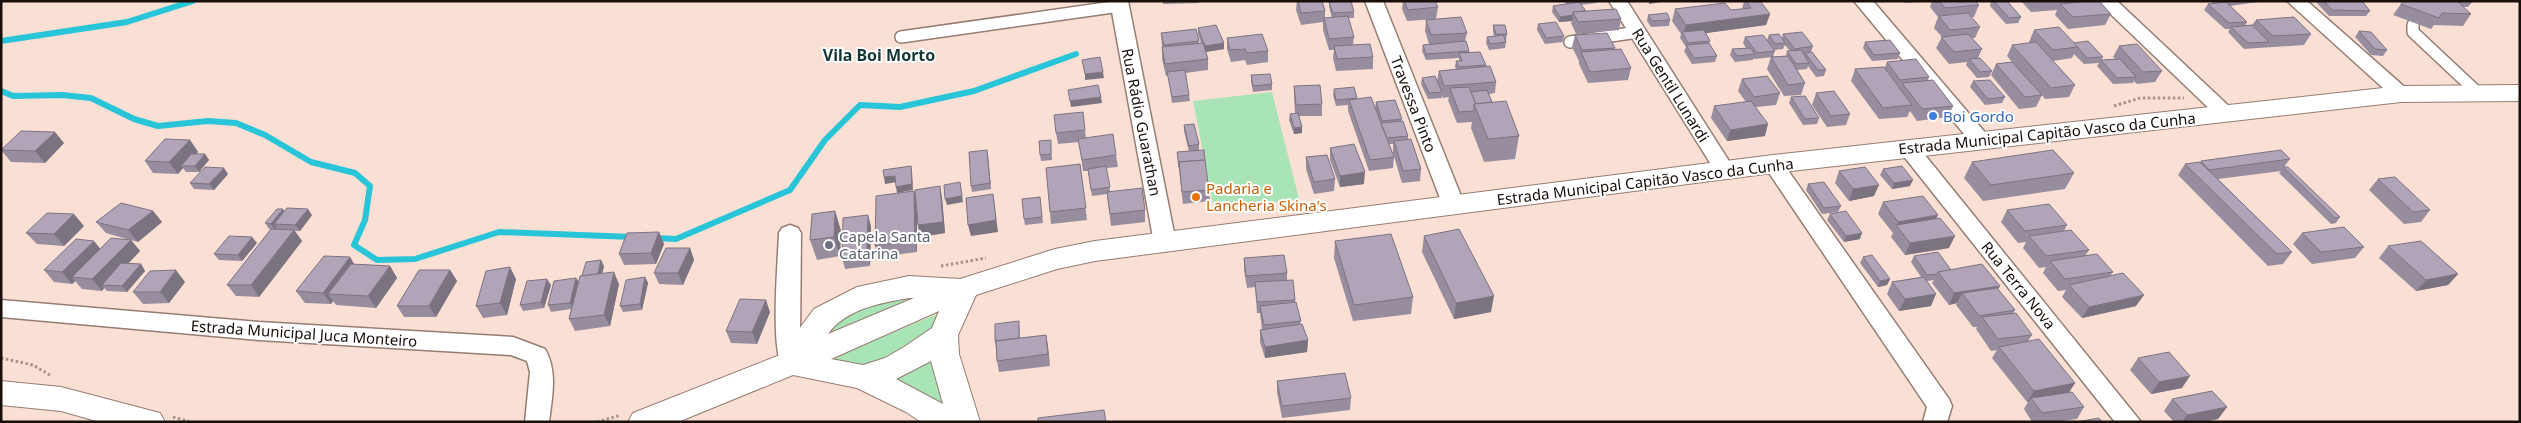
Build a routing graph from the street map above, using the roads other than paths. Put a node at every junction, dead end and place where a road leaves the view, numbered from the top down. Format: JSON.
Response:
{"nodes":[{"id":1,"x":1374,"y":1,"type":"edge"},
{"id":2,"x":1618,"y":1,"type":"edge"},
{"id":3,"x":1863,"y":1,"type":"edge"},
{"id":4,"x":2106,"y":1,"type":"edge"},
{"id":5,"x":2296,"y":1,"type":"edge"},
{"id":6,"x":1119,"y":3,"type":"edge"},
{"id":7,"x":2413,"y":24,"type":"dead end"},
{"id":8,"x":1638,"y":32,"type":"junction"},
{"id":9,"x":901,"y":37,"type":"dead end"},
{"id":10,"x":1570,"y":42,"type":"dead end"},
{"id":11,"x":2478,"y":93,"type":"junction"},
{"id":12,"x":2520,"y":93,"type":"edge"},
{"id":13,"x":2401,"y":94,"type":"junction"},
{"id":14,"x":2226,"y":114,"type":"junction"},
{"id":15,"x":1981,"y":141,"type":"junction"},
{"id":16,"x":1909,"y":149,"type":"junction"},
{"id":17,"x":1773,"y":164,"type":"junction"},
{"id":18,"x":1724,"y":169,"type":"junction"},
{"id":19,"x":1454,"y":206,"type":"junction"},
{"id":20,"x":790,"y":233,"type":"dead end"},
{"id":21,"x":1164,"y":243,"type":"junction"},
{"id":22,"x":965,"y":288,"type":"junction"},
{"id":23,"x":1,"y":308,"type":"edge"},
{"id":24,"x":943,"y":334,"type":"junction"},
{"id":25,"x":791,"y":363,"type":"junction"},
{"id":26,"x":863,"y":377,"type":"junction"},
{"id":27,"x":1,"y":393,"type":"edge"},
{"id":28,"x":149,"y":422,"type":"edge"},
{"id":29,"x":537,"y":422,"type":"edge"},
{"id":30,"x":644,"y":422,"type":"edge"},
{"id":31,"x":946,"y":422,"type":"edge"},
{"id":32,"x":964,"y":422,"type":"edge"},
{"id":33,"x":1935,"y":422,"type":"edge"},
{"id":34,"x":2129,"y":422,"type":"edge"}],
"edges":[{"from":1,"to":19,"type":"street","name":"Travessa Pinto"},
{"from":2,"to":8,"type":"street","name":"Rua Gentil Lunardi"},
{"from":3,"to":15,"type":"street"},
{"from":4,"to":14,"type":"street"},
{"from":5,"to":13,"type":"street"},
{"from":6,"to":9,"type":"lane"},
{"from":6,"to":21,"type":"street","name":"Rua Rádio Guarathan"},
{"from":7,"to":11,"type":"lane"},
{"from":8,"to":10,"type":"lane"},
{"from":8,"to":18,"type":"street","name":"Rua Gentil Lunardi"},
{"from":11,"to":12,"type":"street","name":"Estrada Municipal Capitão Vasco da Cunha"},
{"from":11,"to":13,"type":"street","name":"Estrada Municipal Capitão Vasco da Cunha"},
{"from":13,"to":14,"type":"street","name":"Estrada Municipal Capitão Vasco da Cunha"},
{"from":14,"to":15,"type":"street","name":"Estrada Municipal Capitão Vasco da Cunha"},
{"from":15,"to":16,"type":"street","name":"Estrada Municipal Capitão Vasco da Cunha"},
{"from":16,"to":17,"type":"street","name":"Estrada Municipal Capitão Vasco da Cunha"},
{"from":16,"to":34,"type":"street","name":"Rua Terra Nova"},
{"from":17,"to":18,"type":"street","name":"Estrada Municipal Capitão Vasco da Cunha"},
{"from":17,"to":33,"type":"street"},
{"from":18,"to":19,"type":"street","name":"Estrada Municipal Capitão Vasco da Cunha"},
{"from":19,"to":21,"type":"street","name":"Estrada Municipal Capitão Vasco da Cunha"},
{"from":20,"to":25,"type":"street"},
{"from":21,"to":22,"type":"street","name":"Estrada Municipal Capitão Vasco da Cunha"},
{"from":22,"to":24,"type":"street"},
{"from":22,"to":25,"type":"street","name":"Estrada Municipal Capitão Vasco da Cunha"},
{"from":23,"to":29,"type":"street","name":"Estrada Municipal Juca Monteiro"},
{"from":24,"to":26,"type":"street"},
{"from":24,"to":32,"type":"street"},
{"from":25,"to":26,"type":"street"},
{"from":25,"to":30,"type":"street","name":"Estrada Municipal Capitão Vasco da Cunha"},
{"from":26,"to":31,"type":"street"},
{"from":27,"to":28,"type":"street"}]}
